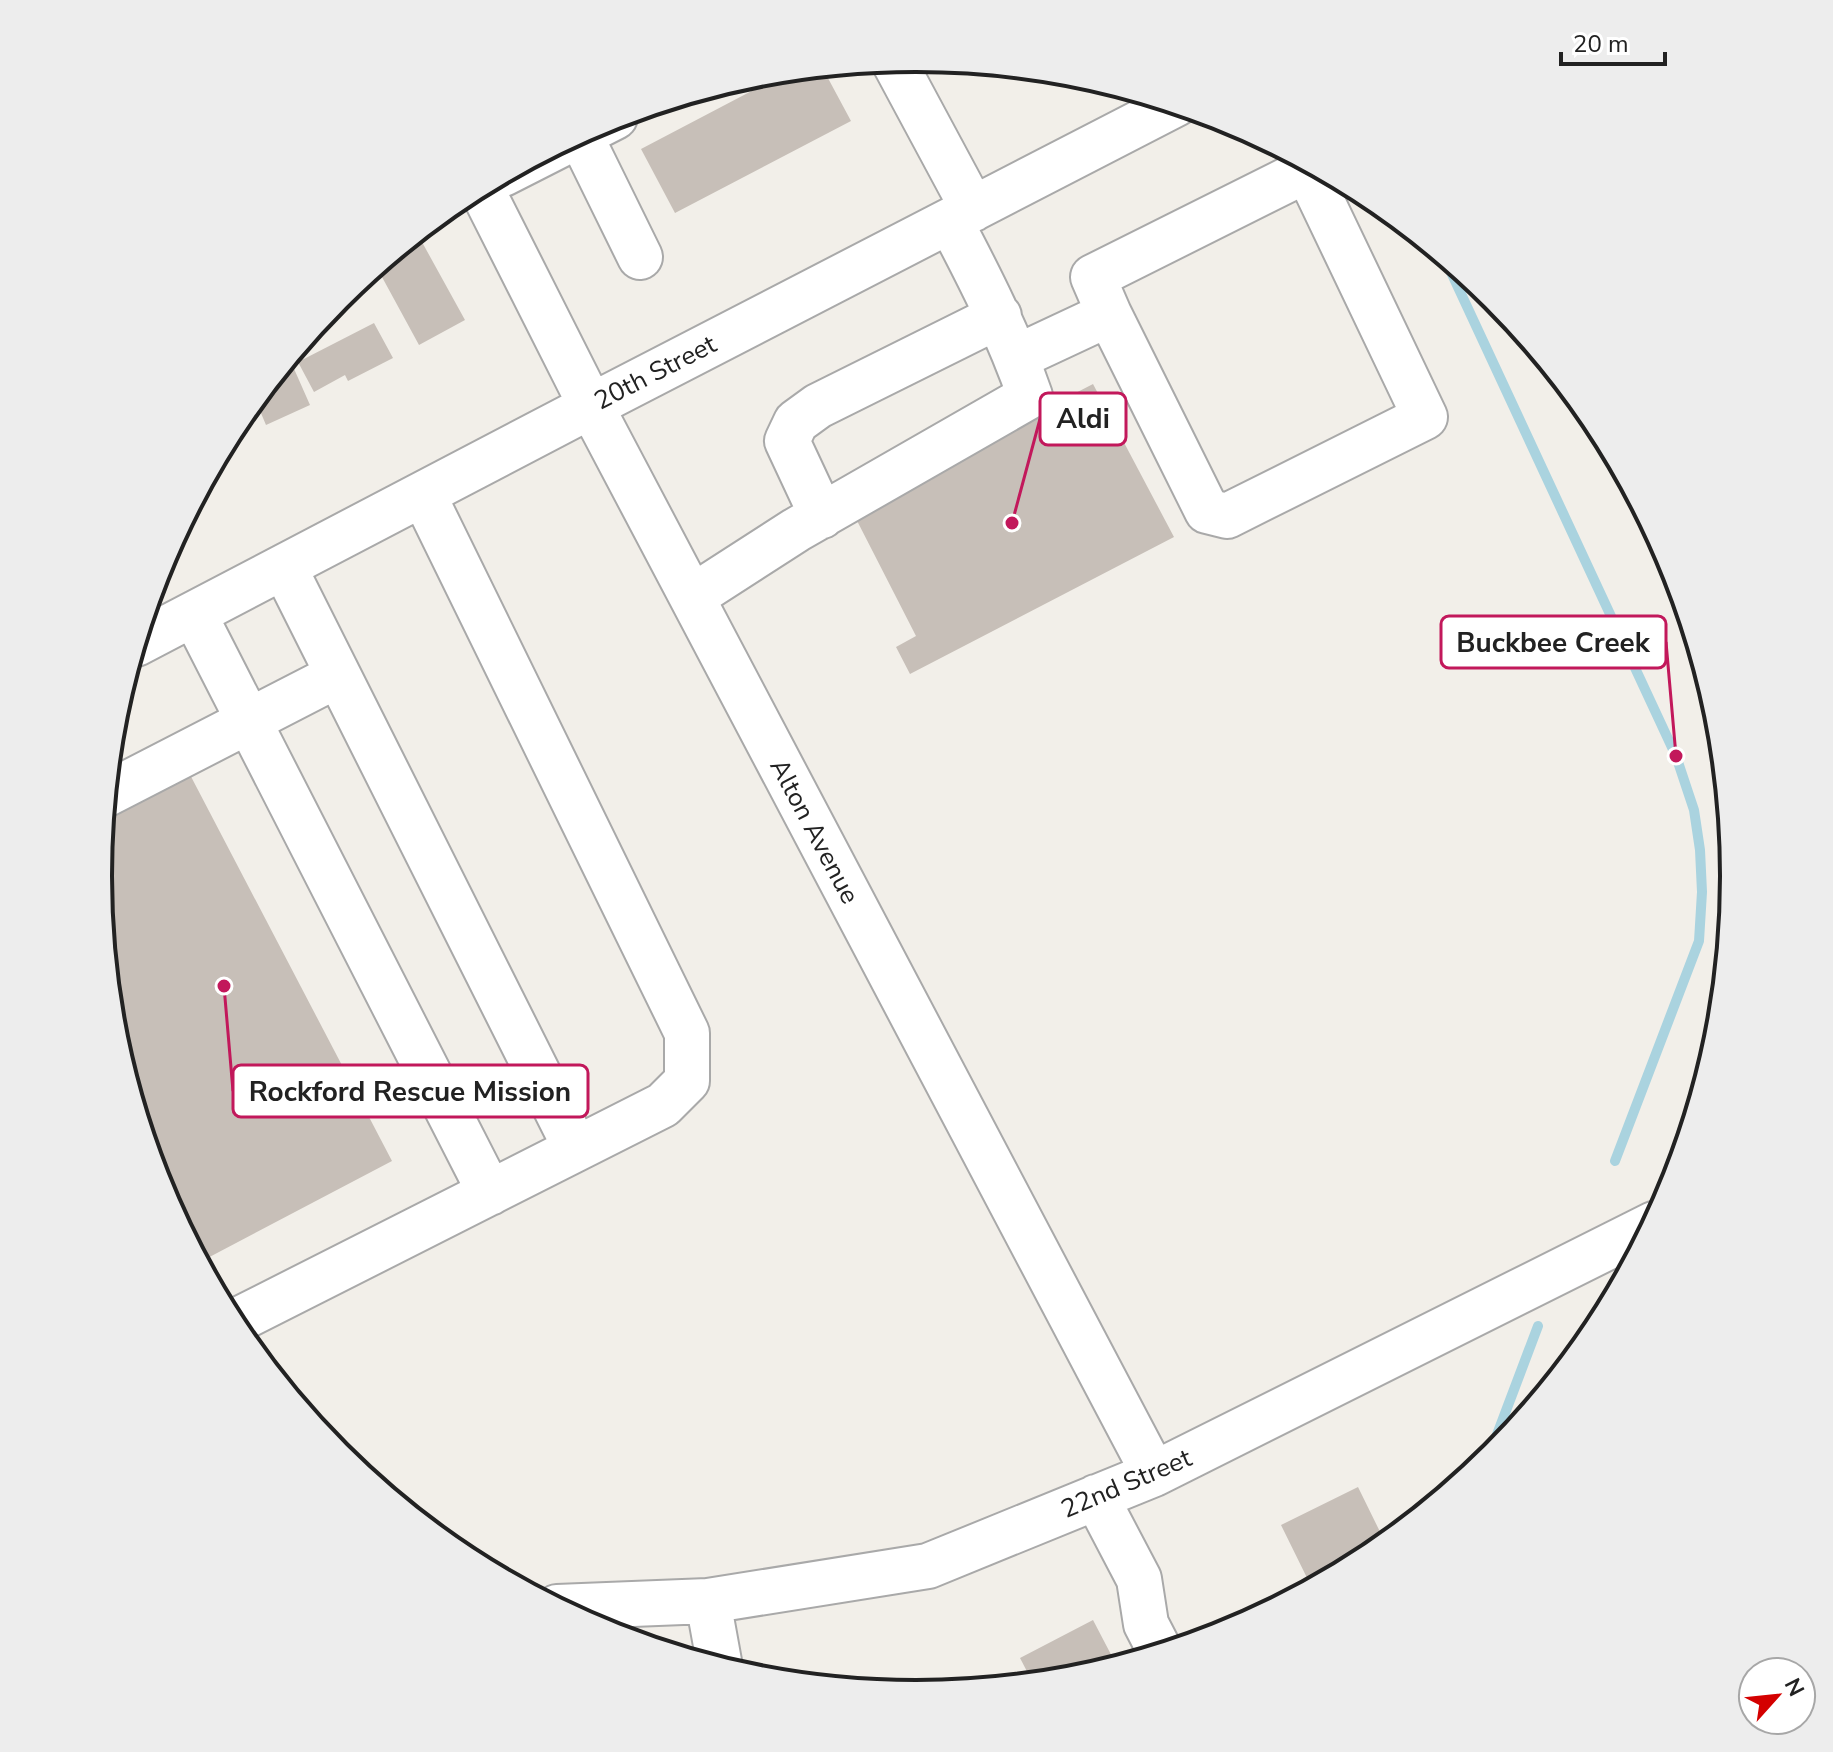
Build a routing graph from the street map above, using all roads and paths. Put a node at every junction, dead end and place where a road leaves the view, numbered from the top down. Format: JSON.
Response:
{"nodes":[{"id":1,"x":899,"y":73,"type":"edge"},
{"id":2,"x":1163,"y":111,"type":"edge"},
{"id":3,"x":601,"y":136,"type":"edge"},
{"id":4,"x":1303,"y":172,"type":"edge"},
{"id":5,"x":1310,"y":175,"type":"edge"},
{"id":6,"x":486,"y":198,"type":"edge"},
{"id":7,"x":962,"y":215,"type":"junction"},
{"id":8,"x":640,"y":257,"type":"dead end"},
{"id":9,"x":1109,"y":314,"type":"junction"},
{"id":10,"x":999,"y":316,"type":"junction"},
{"id":11,"x":1017,"y":357,"type":"junction"},
{"id":12,"x":591,"y":406,"type":"junction"},
{"id":13,"x":423,"y":494,"type":"junction"},
{"id":14,"x":822,"y":516,"type":"junction"},
{"id":15,"x":284,"y":567,"type":"junction"},
{"id":16,"x":692,"y":597,"type":"junction"},
{"id":17,"x":194,"y":614,"type":"junction"},
{"id":18,"x":149,"y":637,"type":"edge"},
{"id":19,"x":338,"y":675,"type":"junction"},
{"id":20,"x":249,"y":721,"type":"junction"},
{"id":21,"x":117,"y":789,"type":"edge"},
{"id":22,"x":576,"y":1149,"type":"junction"},
{"id":23,"x":490,"y":1193,"type":"junction"},
{"id":24,"x":1637,"y":1235,"type":"edge"},
{"id":25,"x":244,"y":1317,"type":"edge"},
{"id":26,"x":1154,"y":1474,"type":"junction"},
{"id":27,"x":1096,"y":1497,"type":"junction"},
{"id":28,"x":708,"y":1601,"type":"junction"},
{"id":29,"x":581,"y":1606,"type":"edge"},
{"id":30,"x":1156,"y":1643,"type":"edge"},
{"id":31,"x":718,"y":1655,"type":"edge"}],
"edges":[{"from":1,"to":7,"type":"street"},
{"from":2,"to":7,"type":"street","name":"20th Street"},
{"from":3,"to":8,"type":"street"},
{"from":4,"to":9,"type":"street"},
{"from":5,"to":9,"type":"street"},
{"from":6,"to":12,"type":"street","name":"Alton Avenue"},
{"from":7,"to":10,"type":"street"},
{"from":7,"to":12,"type":"street","name":"20th Street"},
{"from":9,"to":11,"type":"street"},
{"from":10,"to":11,"type":"street"},
{"from":10,"to":14,"type":"street"},
{"from":11,"to":14,"type":"street"},
{"from":12,"to":13,"type":"street","name":"20th Street"},
{"from":12,"to":16,"type":"street","name":"Alton Avenue"},
{"from":13,"to":15,"type":"street","name":"20th Street"},
{"from":13,"to":22,"type":"street"},
{"from":14,"to":16,"type":"street"},
{"from":15,"to":17,"type":"street","name":"20th Street"},
{"from":15,"to":19,"type":"street"},
{"from":16,"to":26,"type":"street","name":"Alton Avenue"},
{"from":17,"to":18,"type":"street","name":"20th Street"},
{"from":17,"to":20,"type":"street"},
{"from":19,"to":20,"type":"street"},
{"from":19,"to":22,"type":"street"},
{"from":20,"to":21,"type":"street"},
{"from":20,"to":23,"type":"street"},
{"from":22,"to":23,"type":"street"},
{"from":23,"to":25,"type":"street"},
{"from":24,"to":26,"type":"street","name":"22nd Street"},
{"from":26,"to":27,"type":"street","name":"22nd Street"},
{"from":27,"to":28,"type":"street","name":"22nd Street"},
{"from":27,"to":30,"type":"street"},
{"from":28,"to":29,"type":"street","name":"22nd Street"},
{"from":28,"to":31,"type":"street"}]}
